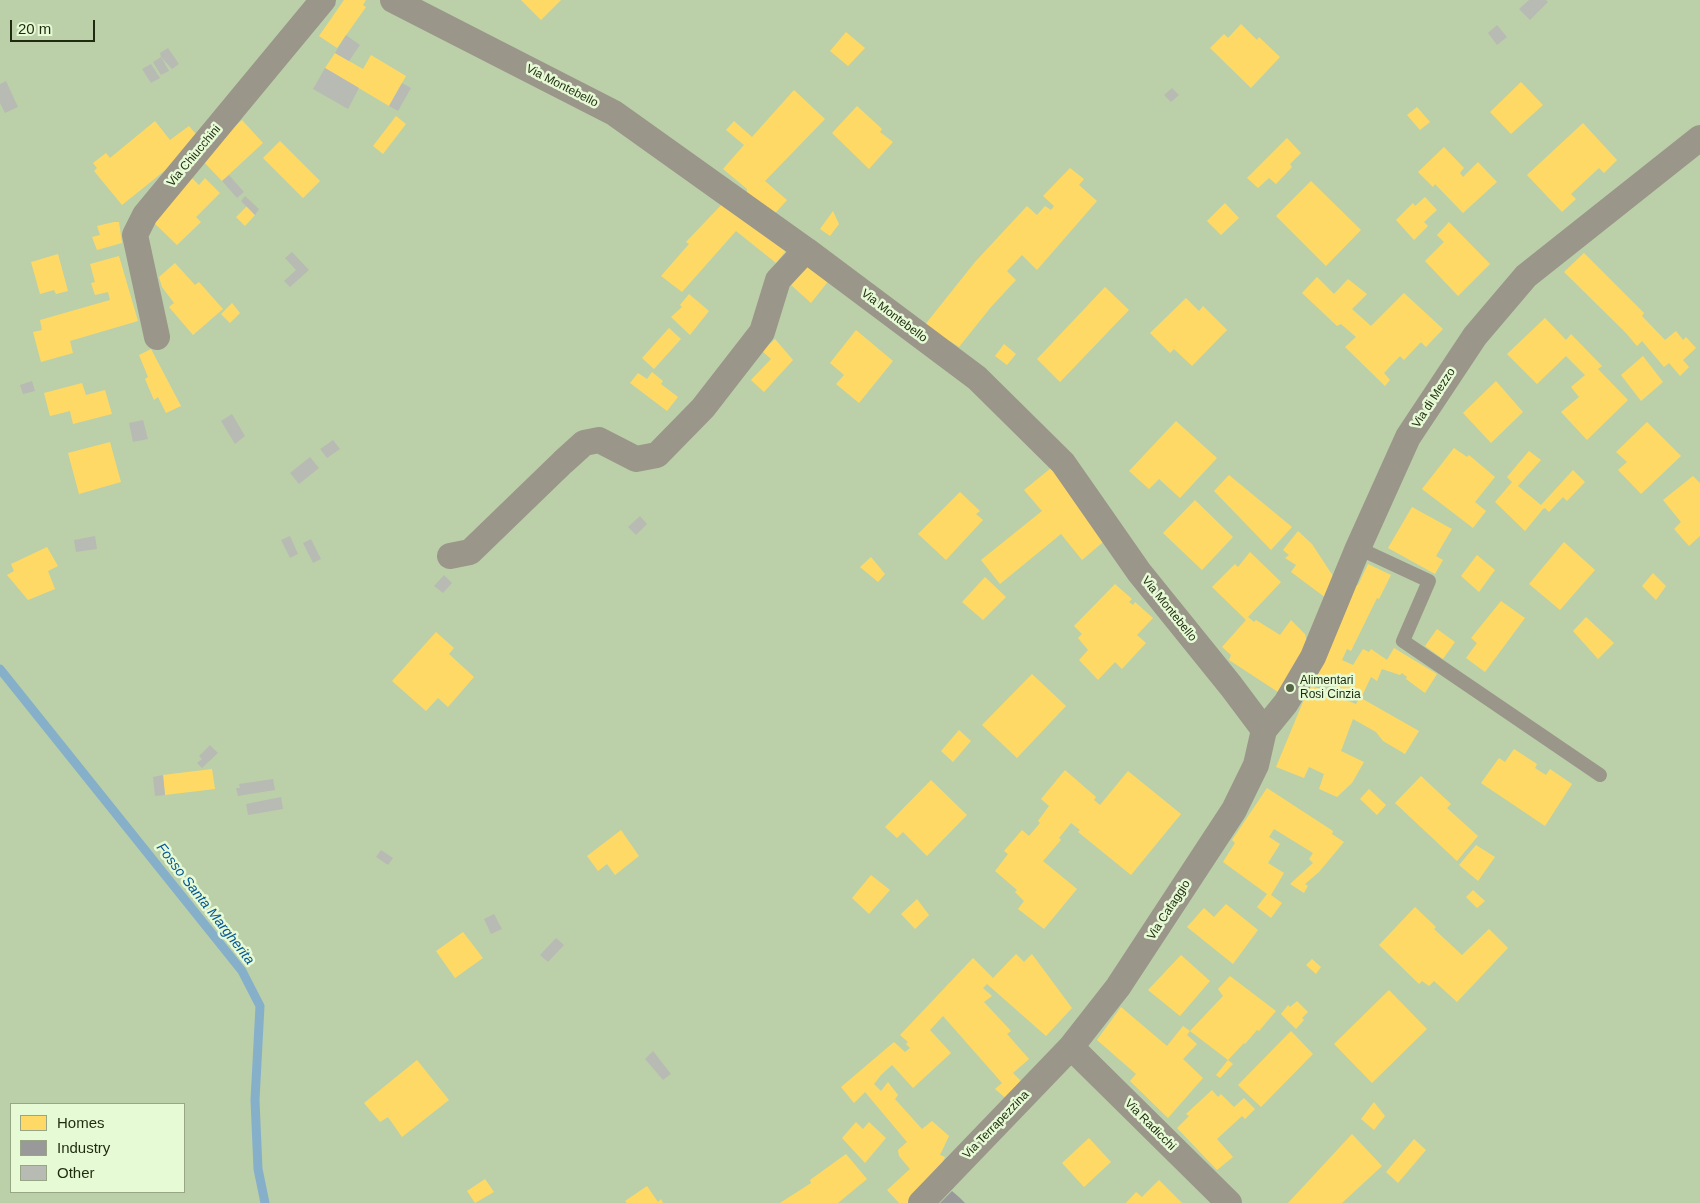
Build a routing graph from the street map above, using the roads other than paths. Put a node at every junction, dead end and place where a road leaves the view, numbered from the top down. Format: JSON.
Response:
{"nodes":[{"id":1,"x":324,"y":0,"type":"edge"},
{"id":2,"x":393,"y":0,"type":"edge"},
{"id":3,"x":428,"y":8,"type":"edge"},
{"id":4,"x":1700,"y":138,"type":"edge"},
{"id":5,"x":806,"y":250,"type":"junction"},
{"id":6,"x":157,"y":336,"type":"dead end"},
{"id":7,"x":1358,"y":548,"type":"junction"},
{"id":8,"x":450,"y":556,"type":"dead end"},
{"id":9,"x":1264,"y":730,"type":"junction"},
{"id":10,"x":1600,"y":775,"type":"dead end"},
{"id":11,"x":1071,"y":1047,"type":"junction"},
{"id":12,"x":921,"y":1203,"type":"edge"},
{"id":13,"x":1229,"y":1203,"type":"edge"}],
"edges":[{"from":1,"to":6,"type":"street","name":"Via Chiucchini"},
{"from":2,"to":3,"type":"street","name":"Via Montebello"},
{"from":3,"to":5,"type":"street","name":"Via Montebello"},
{"from":4,"to":7,"type":"street","name":"Via di Mezzo"},
{"from":5,"to":8,"type":"street"},
{"from":5,"to":9,"type":"street","name":"Via Montebello"},
{"from":7,"to":9,"type":"street","name":"Via di Mezzo"},
{"from":7,"to":10,"type":"lane"},
{"from":9,"to":11,"type":"street","name":"Via Cafaggio"},
{"from":11,"to":12,"type":"street","name":"Via Terrapezzina"},
{"from":11,"to":13,"type":"street","name":"Via Radicchi"}]}
